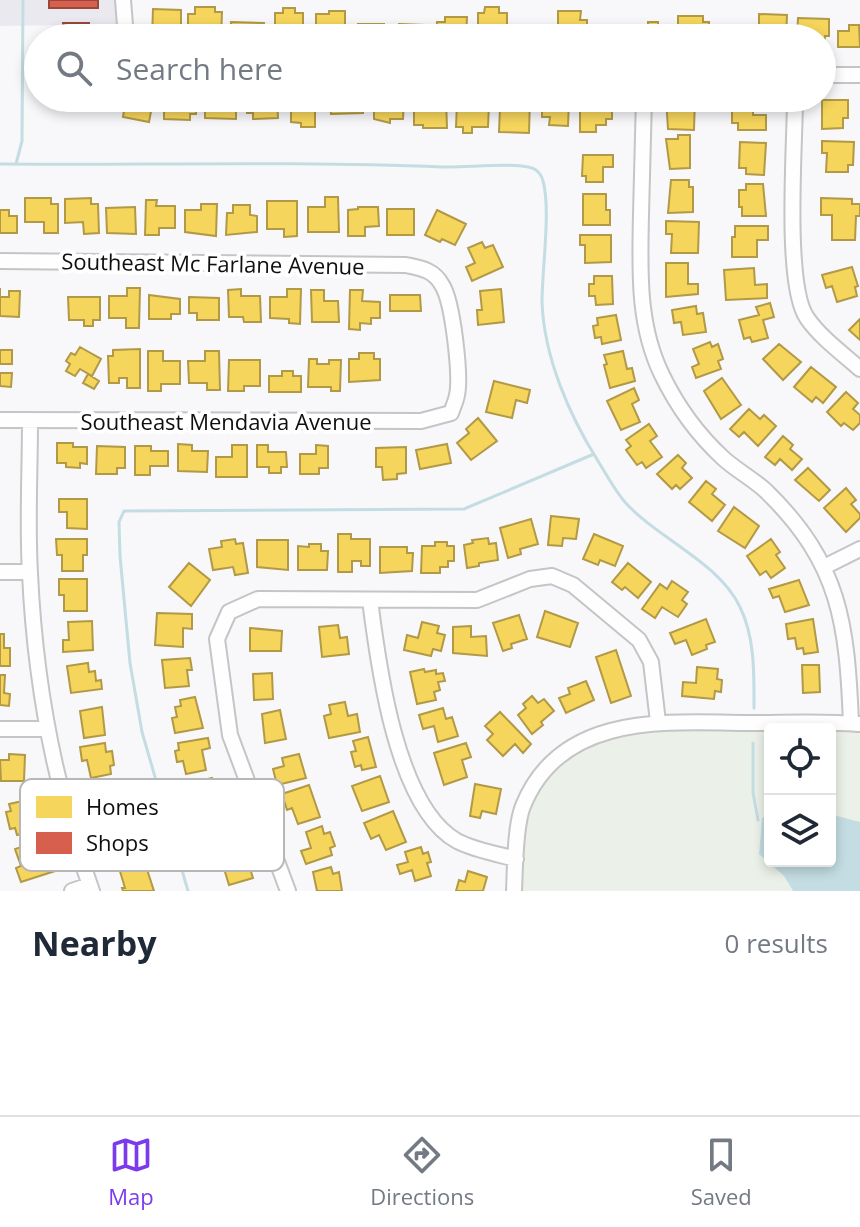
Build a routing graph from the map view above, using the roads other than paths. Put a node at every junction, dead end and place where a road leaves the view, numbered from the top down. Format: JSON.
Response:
{"nodes":[{"id":1,"x":123,"y":0,"type":"edge"},
{"id":2,"x":123,"y":24,"type":"edge"},
{"id":3,"x":836,"y":75,"type":"edge"},
{"id":4,"x":860,"y":75,"type":"edge"},
{"id":5,"x":644,"y":112,"type":"edge"},
{"id":6,"x":795,"y":112,"type":"edge"},
{"id":7,"x":0,"y":261,"type":"edge"},
{"id":8,"x":860,"y":369,"type":"edge"},
{"id":9,"x":451,"y":413,"type":"joint"},
{"id":10,"x":0,"y":420,"type":"edge"},
{"id":11,"x":30,"y":420,"type":"junction"},
{"id":12,"x":860,"y":549,"type":"edge"},
{"id":13,"x":824,"y":567,"type":"junction"},
{"id":14,"x":0,"y":572,"type":"edge"},
{"id":15,"x":30,"y":572,"type":"junction"},
{"id":16,"x":370,"y":600,"type":"junction"},
{"id":17,"x":658,"y":722,"type":"junction"},
{"id":18,"x":855,"y":724,"type":"edge"},
{"id":19,"x":0,"y":729,"type":"edge"},
{"id":20,"x":47,"y":729,"type":"junction"},
{"id":21,"x":59,"y":779,"type":"edge"},
{"id":22,"x":246,"y":779,"type":"edge"},
{"id":23,"x":516,"y":859,"type":"junction"},
{"id":24,"x":281,"y":871,"type":"edge"},
{"id":25,"x":91,"y":888,"type":"edge"},
{"id":26,"x":72,"y":891,"type":"edge"},
{"id":27,"x":288,"y":891,"type":"edge"},
{"id":28,"x":514,"y":891,"type":"edge"}],
"edges":[{"from":1,"to":2,"type":"street"},
{"from":3,"to":4,"type":"street"},
{"from":5,"to":13,"type":"street"},
{"from":6,"to":8,"type":"street"},
{"from":7,"to":9,"type":"street","name":"Southeast Mc Farlane Avenue"},
{"from":9,"to":11,"type":"street","name":"Southeast Mendavia Avenue"},
{"from":10,"to":11,"type":"street","name":"Southeast Mendavia Avenue"},
{"from":11,"to":15,"type":"street"},
{"from":12,"to":13,"type":"street"},
{"from":13,"to":18,"type":"street"},
{"from":14,"to":15,"type":"street"},
{"from":15,"to":20,"type":"street"},
{"from":16,"to":17,"type":"street"},
{"from":16,"to":22,"type":"street"},
{"from":16,"to":23,"type":"street"},
{"from":17,"to":18,"type":"street"},
{"from":17,"to":23,"type":"street"},
{"from":19,"to":20,"type":"street"},
{"from":20,"to":21,"type":"street"},
{"from":23,"to":28,"type":"street"},
{"from":24,"to":27,"type":"street"},
{"from":25,"to":26,"type":"street"}]}
